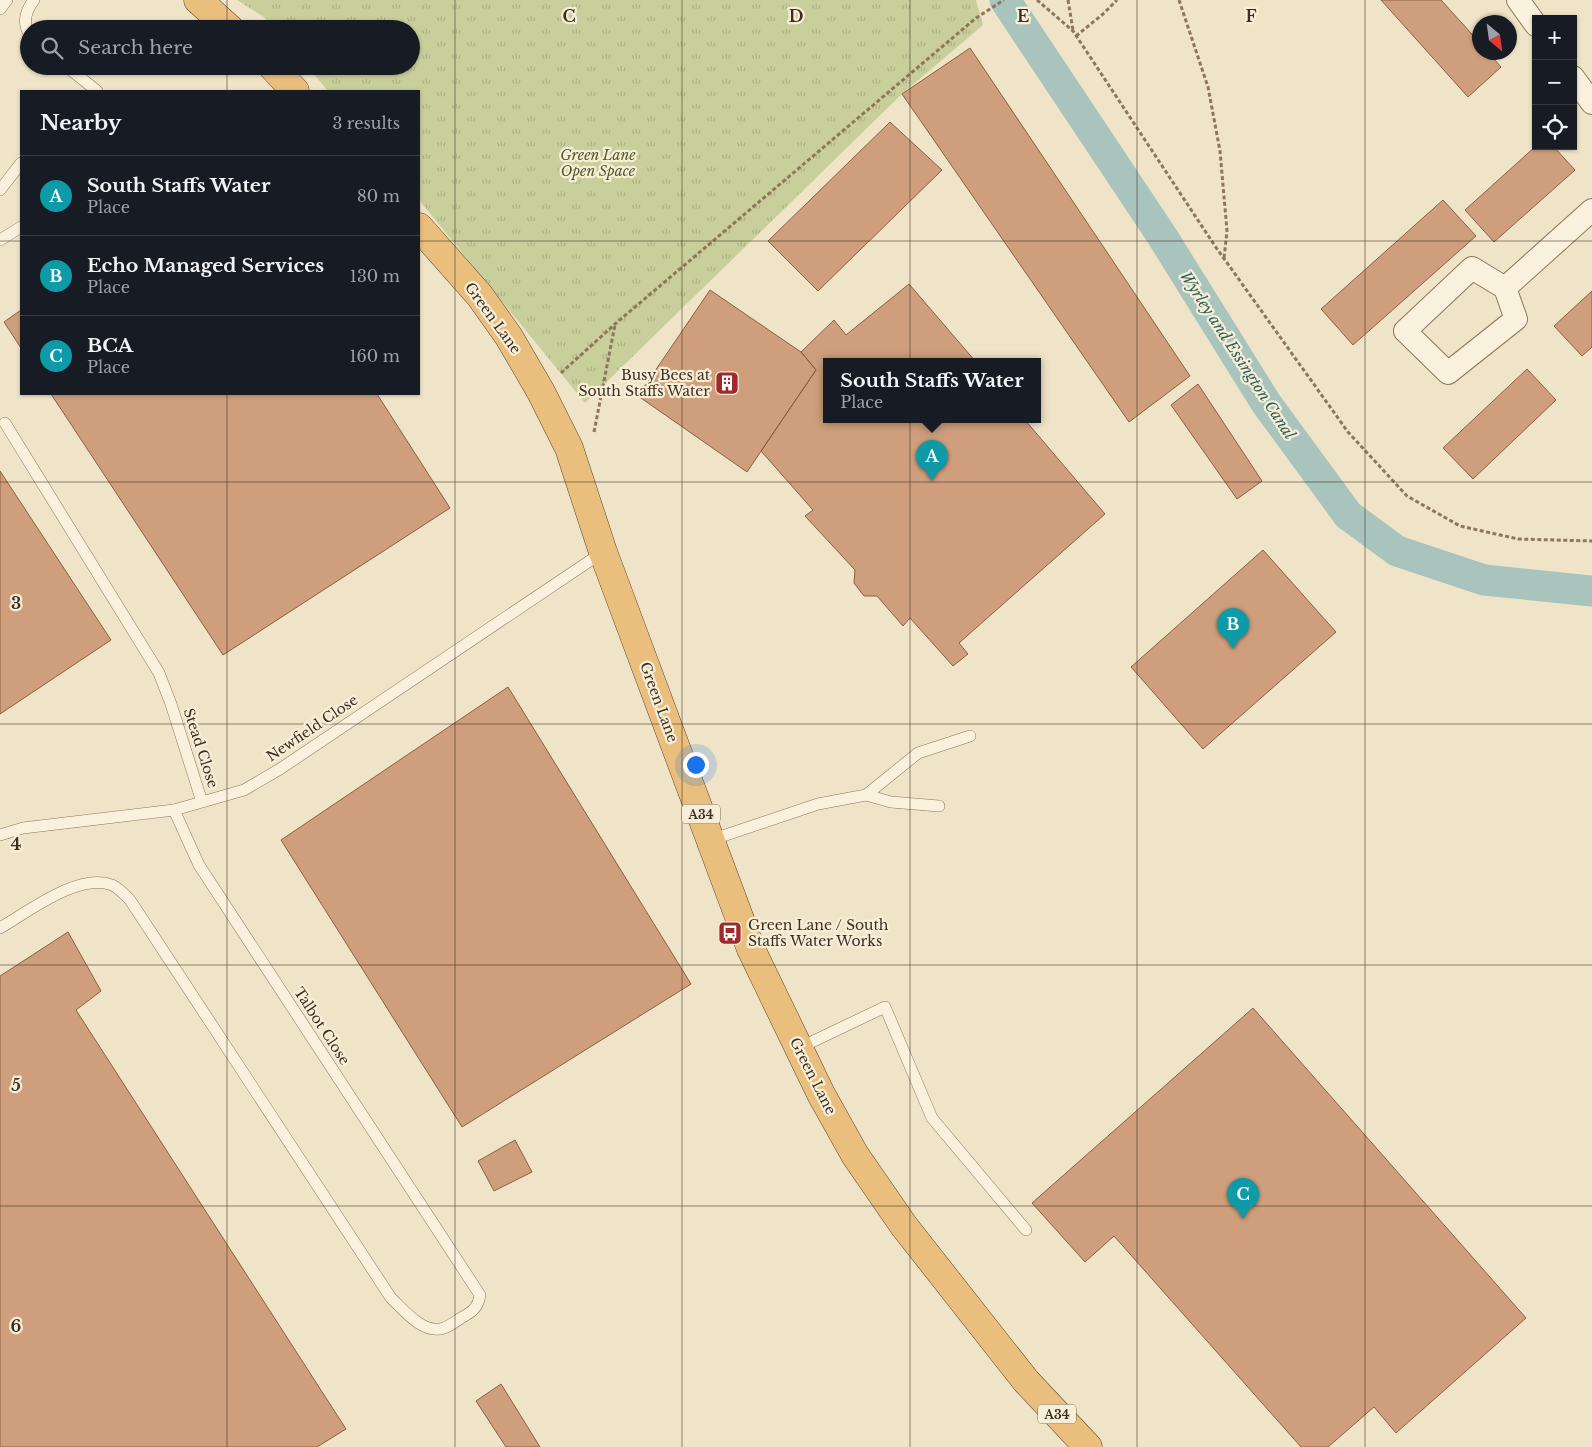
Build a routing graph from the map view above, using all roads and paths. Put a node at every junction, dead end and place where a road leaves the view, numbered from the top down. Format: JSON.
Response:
{"nodes":[{"id":1,"x":7,"y":0,"type":"edge"},
{"id":2,"x":34,"y":0,"type":"edge"},
{"id":3,"x":198,"y":0,"type":"edge"},
{"id":4,"x":1004,"y":0,"type":"edge"},
{"id":5,"x":1037,"y":0,"type":"edge"},
{"id":6,"x":1068,"y":0,"type":"edge"},
{"id":7,"x":1117,"y":0,"type":"edge"},
{"id":8,"x":1179,"y":0,"type":"edge"},
{"id":9,"x":1518,"y":0,"type":"edge"},
{"id":10,"x":0,"y":9,"type":"edge"},
{"id":11,"x":1532,"y":19,"type":"edge"},
{"id":12,"x":25,"y":20,"type":"edge"},
{"id":13,"x":220,"y":20,"type":"edge"},
{"id":14,"x":1073,"y":31,"type":"junction"},
{"id":15,"x":1076,"y":36,"type":"junction"},
{"id":16,"x":77,"y":75,"type":"edge"},
{"id":17,"x":280,"y":75,"type":"edge"},
{"id":18,"x":86,"y":82,"type":"junction"},
{"id":19,"x":1577,"y":82,"type":"edge"},
{"id":20,"x":79,"y":90,"type":"edge"},
{"id":21,"x":96,"y":90,"type":"edge"},
{"id":22,"x":294,"y":90,"type":"edge"},
{"id":23,"x":1592,"y":103,"type":"edge"},
{"id":24,"x":20,"y":165,"type":"edge"},
{"id":25,"x":0,"y":190,"type":"edge"},
{"id":26,"x":1592,"y":210,"type":"edge"},
{"id":27,"x":20,"y":228,"type":"edge"},
{"id":28,"x":420,"y":228,"type":"edge"},
{"id":29,"x":0,"y":240,"type":"edge"},
{"id":30,"x":1224,"y":259,"type":"junction"},
{"id":31,"x":1505,"y":288,"type":"junction"},
{"id":32,"x":615,"y":324,"type":"junction"},
{"id":33,"x":541,"y":392,"type":"junction"},
{"id":34,"x":5,"y":423,"type":"dead end"},
{"id":35,"x":569,"y":448,"type":"junction"},
{"id":36,"x":1592,"y":541,"type":"edge"},
{"id":37,"x":603,"y":552,"type":"junction"},
{"id":38,"x":970,"y":736,"type":"dead end"},
{"id":39,"x":866,"y":795,"type":"junction"},
{"id":40,"x":202,"y":802,"type":"junction"},
{"id":41,"x":939,"y":806,"type":"dead end"},
{"id":42,"x":174,"y":810,"type":"junction"},
{"id":43,"x":0,"y":835,"type":"edge"},
{"id":44,"x":711,"y":840,"type":"junction"},
{"id":45,"x":0,"y":928,"type":"edge"},
{"id":46,"x":799,"y":1048,"type":"junction"},
{"id":47,"x":1026,"y":1230,"type":"dead end"},
{"id":48,"x":1026,"y":1381,"type":"junction"},
{"id":49,"x":1067,"y":1447,"type":"edge"},
{"id":50,"x":1088,"y":1447,"type":"edge"}],
"edges":[{"from":1,"to":10,"type":"lane"},
{"from":2,"to":12,"type":"lane"},
{"from":3,"to":13,"type":"highway"},
{"from":4,"to":32,"type":"path"},
{"from":5,"to":14,"type":"path"},
{"from":6,"to":14,"type":"path"},
{"from":7,"to":15,"type":"path"},
{"from":8,"to":30,"type":"path"},
{"from":9,"to":11,"type":"street"},
{"from":14,"to":15,"type":"path"},
{"from":15,"to":30,"type":"path"},
{"from":16,"to":18,"type":"lane"},
{"from":17,"to":22,"type":"highway"},
{"from":18,"to":20,"type":"lane"},
{"from":18,"to":21,"type":"lane"},
{"from":19,"to":23,"type":"street"},
{"from":24,"to":25,"type":"lane"},
{"from":26,"to":31,"type":"street"},
{"from":27,"to":29,"type":"lane"},
{"from":28,"to":33,"type":"highway","name":"Green Lane","number":"A34"},
{"from":30,"to":36,"type":"path"},
{"from":31,"to":31,"type":"street"},
{"from":32,"to":33,"type":"path"},
{"from":32,"to":35,"type":"path"},
{"from":33,"to":35,"type":"highway","name":"Green Lane","number":"A34"},
{"from":34,"to":40,"type":"lane","name":"Stead Close"},
{"from":35,"to":37,"type":"highway","name":"Green Lane","number":"A34"},
{"from":37,"to":40,"type":"lane","name":"Newfield Close"},
{"from":37,"to":44,"type":"highway","name":"Green Lane","number":"A34"},
{"from":38,"to":39,"type":"lane"},
{"from":39,"to":41,"type":"lane"},
{"from":39,"to":44,"type":"lane"},
{"from":40,"to":42,"type":"lane","name":"Newfield Close"},
{"from":42,"to":43,"type":"lane","name":"Newfield Close"},
{"from":42,"to":45,"type":"lane","name":"Talbot Close"},
{"from":44,"to":46,"type":"highway","name":"Green Lane","number":"A34"},
{"from":46,"to":47,"type":"lane"},
{"from":46,"to":48,"type":"highway","name":"Green Lane","number":"A34"},
{"from":48,"to":49,"type":"highway","name":"Green Lane","number":"A34"},
{"from":48,"to":50,"type":"highway","name":"Green Lane","number":"A34"}]}
